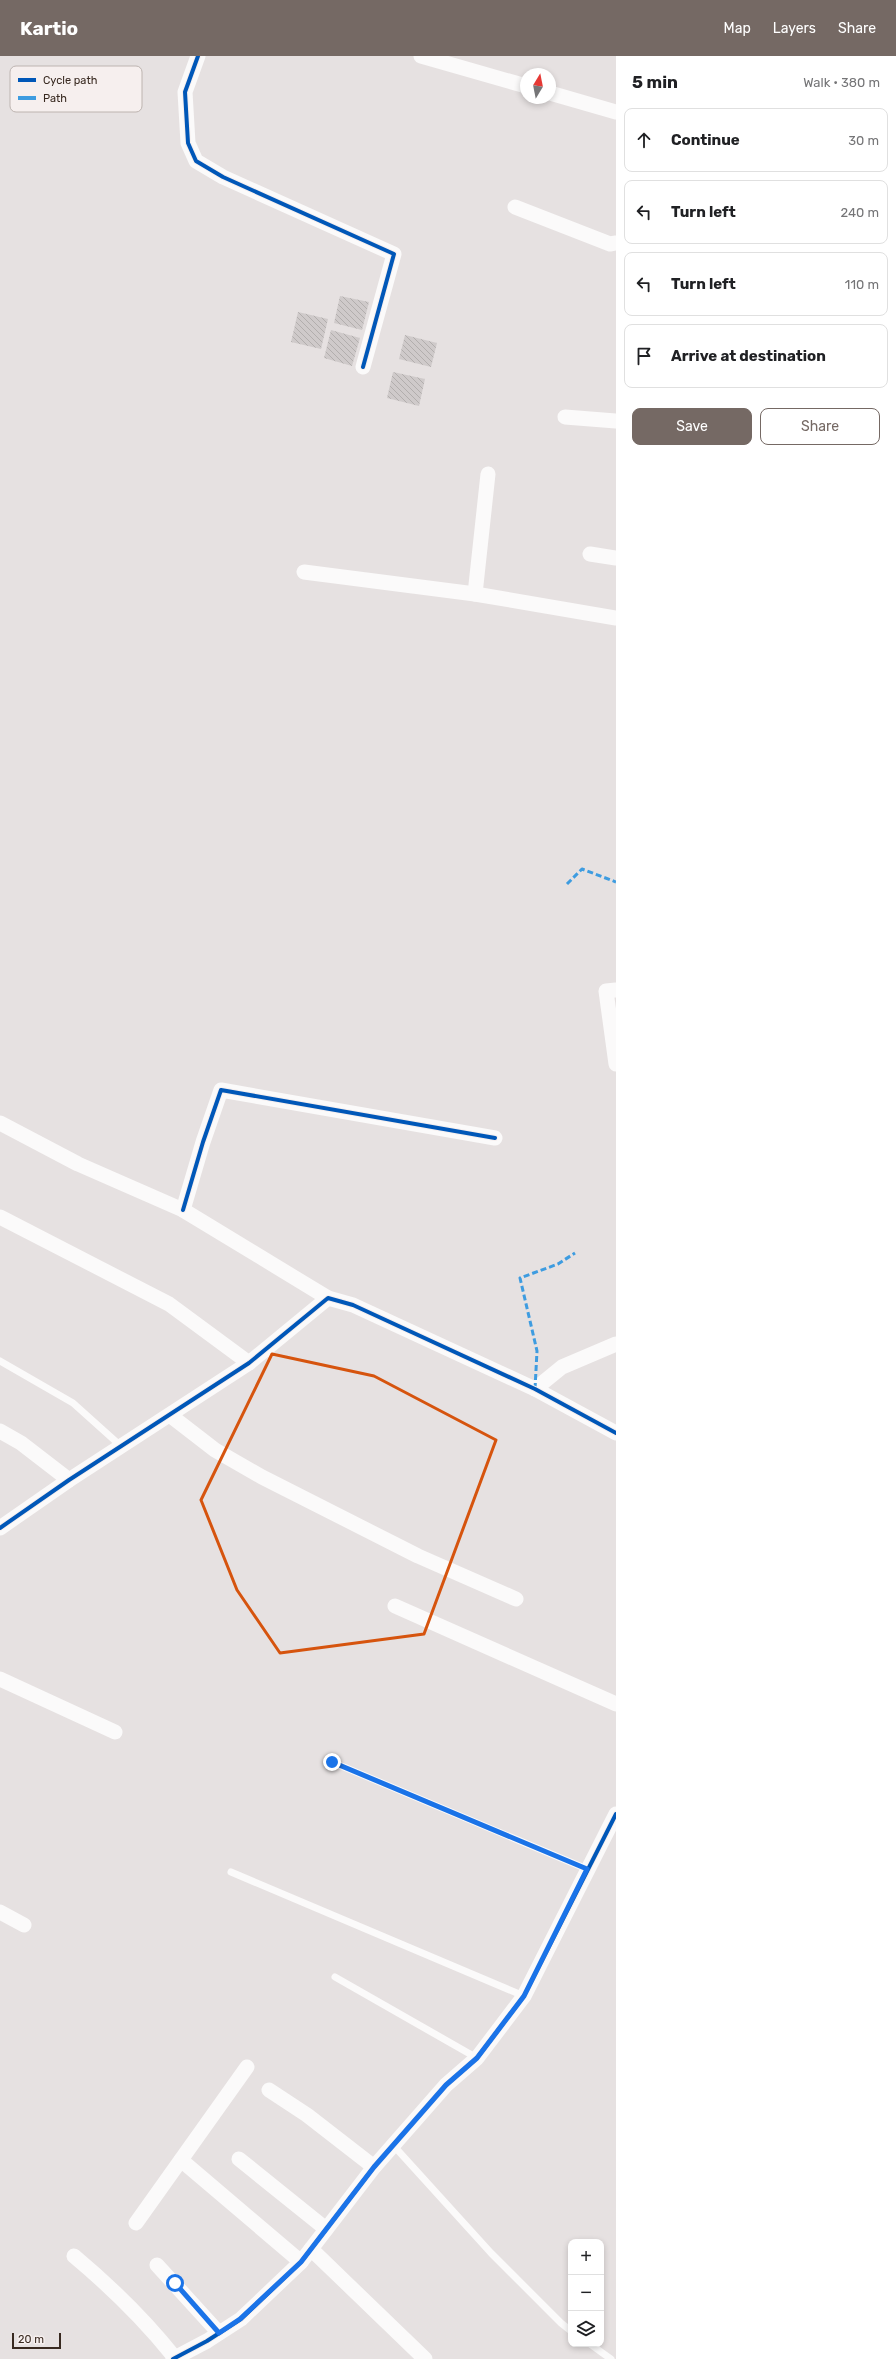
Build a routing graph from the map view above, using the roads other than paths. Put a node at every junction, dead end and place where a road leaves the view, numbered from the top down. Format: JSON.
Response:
{"nodes":[{"id":1,"x":198,"y":56,"type":"edge"},
{"id":2,"x":421,"y":56,"type":"edge"},
{"id":3,"x":520,"y":84,"type":"edge"},
{"id":4,"x":556,"y":95,"type":"edge"},
{"id":5,"x":616,"y":112,"type":"edge"},
{"id":6,"x":515,"y":207,"type":"dead end"},
{"id":7,"x":616,"y":243,"type":"edge"},
{"id":8,"x":363,"y":367,"type":"dead end"},
{"id":9,"x":565,"y":417,"type":"dead end"},
{"id":10,"x":616,"y":421,"type":"edge"},
{"id":11,"x":488,"y":474,"type":"dead end"},
{"id":12,"x":590,"y":554,"type":"dead end"},
{"id":13,"x":616,"y":558,"type":"edge"},
{"id":14,"x":304,"y":572,"type":"dead end"},
{"id":15,"x":475,"y":594,"type":"junction"},
{"id":16,"x":616,"y":618,"type":"edge"},
{"id":17,"x":616,"y":990,"type":"edge"},
{"id":18,"x":616,"y":1064,"type":"edge"},
{"id":19,"x":0,"y":1123,"type":"edge"},
{"id":20,"x":495,"y":1138,"type":"dead end"},
{"id":21,"x":183,"y":1210,"type":"junction"},
{"id":22,"x":0,"y":1217,"type":"edge"},
{"id":23,"x":328,"y":1298,"type":"junction"},
{"id":24,"x":616,"y":1344,"type":"edge"},
{"id":25,"x":0,"y":1361,"type":"edge"},
{"id":26,"x":249,"y":1363,"type":"junction"},
{"id":27,"x":535,"y":1389,"type":"junction"},
{"id":28,"x":171,"y":1416,"type":"junction"},
{"id":29,"x":0,"y":1431,"type":"edge"},
{"id":30,"x":616,"y":1433,"type":"edge"},
{"id":31,"x":122,"y":1447,"type":"junction"},
{"id":32,"x":69,"y":1480,"type":"junction"},
{"id":33,"x":0,"y":1528,"type":"edge"},
{"id":34,"x":516,"y":1599,"type":"dead end"},
{"id":35,"x":395,"y":1606,"type":"dead end"},
{"id":36,"x":0,"y":1679,"type":"edge"},
{"id":37,"x":616,"y":1704,"type":"edge"},
{"id":38,"x":115,"y":1732,"type":"dead end"},
{"id":39,"x":332,"y":1762,"type":"dead end"},
{"id":40,"x":616,"y":1814,"type":"edge"},
{"id":41,"x":587,"y":1869,"type":"junction"},
{"id":42,"x":231,"y":1872,"type":"dead end"},
{"id":43,"x":0,"y":1912,"type":"edge"},
{"id":44,"x":24,"y":1925,"type":"dead end"},
{"id":45,"x":335,"y":1977,"type":"dead end"},
{"id":46,"x":524,"y":1996,"type":"junction"},
{"id":47,"x":477,"y":2058,"type":"junction"},
{"id":48,"x":247,"y":2067,"type":"dead end"},
{"id":49,"x":269,"y":2090,"type":"dead end"},
{"id":50,"x":393,"y":2145,"type":"junction"},
{"id":51,"x":239,"y":2159,"type":"dead end"},
{"id":52,"x":181,"y":2160,"type":"junction"},
{"id":53,"x":374,"y":2167,"type":"junction"},
{"id":54,"x":136,"y":2223,"type":"dead end"},
{"id":55,"x":326,"y":2229,"type":"junction"},
{"id":56,"x":311,"y":2249,"type":"junction"},
{"id":57,"x":74,"y":2256,"type":"dead end"},
{"id":58,"x":301,"y":2262,"type":"junction"},
{"id":59,"x":157,"y":2265,"type":"dead end"},
{"id":60,"x":568,"y":2329,"type":"edge"},
{"id":61,"x":219,"y":2333,"type":"junction"},
{"id":62,"x":594,"y":2347,"type":"edge"},
{"id":63,"x":174,"y":2359,"type":"edge"},
{"id":64,"x":425,"y":2359,"type":"edge"},
{"id":65,"x":611,"y":2359,"type":"edge"}],
"edges":[{"from":1,"to":8,"type":"street"},
{"from":2,"to":3,"type":"street"},
{"from":4,"to":5,"type":"street"},
{"from":6,"to":7,"type":"street"},
{"from":9,"to":10,"type":"street"},
{"from":11,"to":15,"type":"street"},
{"from":12,"to":13,"type":"street"},
{"from":14,"to":15,"type":"street"},
{"from":15,"to":16,"type":"street"},
{"from":17,"to":18,"type":"street"},
{"from":19,"to":21,"type":"street"},
{"from":20,"to":21,"type":"street"},
{"from":21,"to":23,"type":"street"},
{"from":22,"to":26,"type":"street"},
{"from":23,"to":26,"type":"street"},
{"from":23,"to":27,"type":"street"},
{"from":24,"to":27,"type":"street"},
{"from":25,"to":31,"type":"lane"},
{"from":26,"to":28,"type":"street"},
{"from":27,"to":30,"type":"street"},
{"from":28,"to":31,"type":"street"},
{"from":28,"to":34,"type":"street"},
{"from":29,"to":32,"type":"street"},
{"from":31,"to":32,"type":"street"},
{"from":32,"to":33,"type":"street"},
{"from":35,"to":37,"type":"street"},
{"from":36,"to":38,"type":"street"},
{"from":39,"to":41,"type":"lane"},
{"from":40,"to":41,"type":"street"},
{"from":41,"to":46,"type":"street"},
{"from":42,"to":46,"type":"lane"},
{"from":43,"to":44,"type":"street"},
{"from":45,"to":47,"type":"lane"},
{"from":46,"to":47,"type":"street"},
{"from":47,"to":50,"type":"street"},
{"from":48,"to":52,"type":"street"},
{"from":49,"to":53,"type":"street"},
{"from":50,"to":53,"type":"street"},
{"from":50,"to":60,"type":"lane"},
{"from":51,"to":55,"type":"street"},
{"from":52,"to":54,"type":"street"},
{"from":52,"to":58,"type":"street"},
{"from":53,"to":55,"type":"street"},
{"from":55,"to":56,"type":"street"},
{"from":56,"to":58,"type":"street"},
{"from":56,"to":64,"type":"street"},
{"from":57,"to":63,"type":"street"},
{"from":58,"to":61,"type":"street"},
{"from":59,"to":61,"type":"street"},
{"from":61,"to":63,"type":"street"},
{"from":62,"to":65,"type":"lane"}]}
